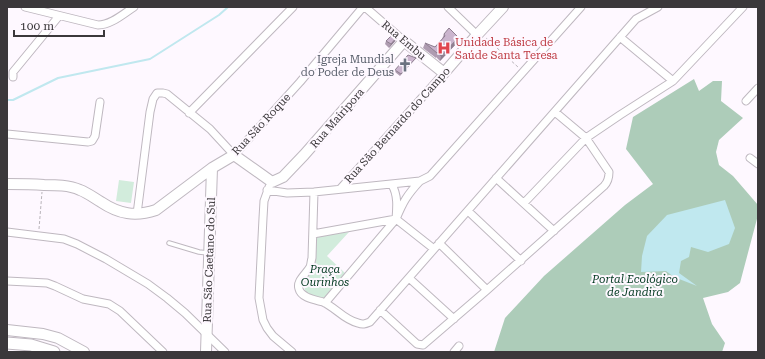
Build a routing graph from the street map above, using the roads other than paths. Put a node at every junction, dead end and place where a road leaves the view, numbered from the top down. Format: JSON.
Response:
{"nodes":[{"id":1,"x":25,"y":7,"type":"edge"},
{"id":2,"x":134,"y":7,"type":"edge"},
{"id":3,"x":293,"y":7,"type":"edge"},
{"id":4,"x":364,"y":7,"type":"edge"},
{"id":5,"x":448,"y":7,"type":"edge"},
{"id":6,"x":503,"y":7,"type":"edge"},
{"id":7,"x":581,"y":7,"type":"edge"},
{"id":8,"x":658,"y":7,"type":"edge"},
{"id":9,"x":744,"y":7,"type":"edge"},
{"id":10,"x":59,"y":16,"type":"junction"},
{"id":11,"x":478,"y":33,"type":"junction"},
{"id":12,"x":620,"y":37,"type":"junction"},
{"id":13,"x":404,"y":41,"type":"junction"},
{"id":14,"x":444,"y":73,"type":"junction"},
{"id":15,"x":13,"y":77,"type":"dead end"},
{"id":16,"x":673,"y":81,"type":"junction"},
{"id":17,"x":758,"y":88,"type":"edge"},
{"id":18,"x":100,"y":102,"type":"dead end"},
{"id":19,"x":746,"y":102,"type":"dead end"},
{"id":20,"x":555,"y":112,"type":"junction"},
{"id":21,"x":189,"y":113,"type":"junction"},
{"id":22,"x":7,"y":134,"type":"edge"},
{"id":23,"x":586,"y":138,"type":"junction"},
{"id":24,"x":234,"y":155,"type":"junction"},
{"id":25,"x":750,"y":158,"type":"dead end"},
{"id":26,"x":758,"y":164,"type":"edge"},
{"id":27,"x":212,"y":168,"type":"junction"},
{"id":28,"x":496,"y":178,"type":"junction"},
{"id":29,"x":420,"y":182,"type":"junction"},
{"id":30,"x":7,"y":184,"type":"edge"},
{"id":31,"x":392,"y":185,"type":"junction"},
{"id":32,"x":270,"y":186,"type":"junction"},
{"id":33,"x":340,"y":189,"type":"junction"},
{"id":34,"x":314,"y":192,"type":"junction"},
{"id":35,"x":524,"y":203,"type":"junction"},
{"id":36,"x":468,"y":211,"type":"junction"},
{"id":37,"x":136,"y":214,"type":"junction"},
{"id":38,"x":396,"y":219,"type":"junction"},
{"id":39,"x":554,"y":231,"type":"junction"},
{"id":40,"x":7,"y":232,"type":"edge"},
{"id":41,"x":313,"y":234,"type":"junction"},
{"id":42,"x":169,"y":243,"type":"dead end"},
{"id":43,"x":436,"y":246,"type":"junction"},
{"id":44,"x":209,"y":253,"type":"junction"},
{"id":45,"x":521,"y":260,"type":"junction"},
{"id":46,"x":409,"y":278,"type":"junction"},
{"id":47,"x":7,"y":281,"type":"edge"},
{"id":48,"x":487,"y":290,"type":"junction"},
{"id":49,"x":325,"y":303,"type":"junction"},
{"id":50,"x":380,"y":310,"type":"junction"},
{"id":51,"x":454,"y":319,"type":"junction"},
{"id":52,"x":7,"y":330,"type":"edge"},
{"id":53,"x":207,"y":334,"type":"junction"},
{"id":54,"x":7,"y":343,"type":"edge"},
{"id":55,"x":54,"y":352,"type":"edge"},
{"id":56,"x":84,"y":352,"type":"edge"},
{"id":57,"x":163,"y":352,"type":"edge"},
{"id":58,"x":206,"y":352,"type":"edge"},
{"id":59,"x":224,"y":352,"type":"edge"},
{"id":60,"x":292,"y":352,"type":"edge"}],
"edges":[{"from":1,"to":10,"type":"street"},
{"from":2,"to":10,"type":"street"},
{"from":3,"to":21,"type":"street"},
{"from":4,"to":13,"type":"street","name":"Rua Embu"},
{"from":4,"to":24,"type":"street","name":"Rua São Roque"},
{"from":5,"to":11,"type":"street"},
{"from":6,"to":11,"type":"street","name":"Rua São Bernardo do Campo"},
{"from":7,"to":29,"type":"street"},
{"from":8,"to":12,"type":"street"},
{"from":9,"to":16,"type":"street"},
{"from":10,"to":15,"type":"street"},
{"from":11,"to":14,"type":"street","name":"Rua São Bernardo do Campo"},
{"from":12,"to":16,"type":"street"},
{"from":12,"to":20,"type":"street"},
{"from":13,"to":14,"type":"street","name":"Rua Embu"},
{"from":13,"to":32,"type":"street","name":"Rua Mairipora"},
{"from":14,"to":33,"type":"street","name":"Rua São Bernardo do Campo"},
{"from":16,"to":23,"type":"street"},
{"from":17,"to":19,"type":"street"},
{"from":18,"to":22,"type":"street"},
{"from":20,"to":23,"type":"street"},
{"from":20,"to":28,"type":"street"},
{"from":21,"to":24,"type":"street"},
{"from":21,"to":37,"type":"street"},
{"from":23,"to":35,"type":"street"},
{"from":23,"to":39,"type":"street"},
{"from":24,"to":27,"type":"street","name":"Rua São Roque"},
{"from":24,"to":32,"type":"street"},
{"from":25,"to":26,"type":"street"},
{"from":27,"to":37,"type":"street","name":"Rua São Roque"},
{"from":27,"to":44,"type":"street","name":"Rua São Caetano do Sul"},
{"from":28,"to":35,"type":"street"},
{"from":28,"to":36,"type":"street"},
{"from":29,"to":31,"type":"street"},
{"from":29,"to":38,"type":"street"},
{"from":30,"to":37,"type":"street","name":"Rua São Roque"},
{"from":31,"to":33,"type":"street"},
{"from":31,"to":38,"type":"street"},
{"from":32,"to":34,"type":"street"},
{"from":32,"to":60,"type":"street"},
{"from":33,"to":34,"type":"street"},
{"from":34,"to":41,"type":"street"},
{"from":35,"to":39,"type":"street"},
{"from":36,"to":43,"type":"street"},
{"from":36,"to":45,"type":"street"},
{"from":38,"to":41,"type":"street"},
{"from":38,"to":43,"type":"street"},
{"from":38,"to":49,"type":"street"},
{"from":39,"to":45,"type":"street"},
{"from":40,"to":53,"type":"street"},
{"from":41,"to":49,"type":"street"},
{"from":42,"to":44,"type":"lane"},
{"from":43,"to":46,"type":"street"},
{"from":43,"to":48,"type":"street"},
{"from":44,"to":53,"type":"street","name":"Rua São Caetano do Sul"},
{"from":45,"to":48,"type":"street"},
{"from":46,"to":50,"type":"street"},
{"from":46,"to":51,"type":"street"},
{"from":47,"to":57,"type":"street"},
{"from":48,"to":51,"type":"street"},
{"from":49,"to":50,"type":"street"},
{"from":50,"to":51,"type":"street"},
{"from":52,"to":56,"type":"street"},
{"from":53,"to":58,"type":"street","name":"Rua São Caetano do Sul"},
{"from":53,"to":59,"type":"street"},
{"from":54,"to":55,"type":"main road"}]}
